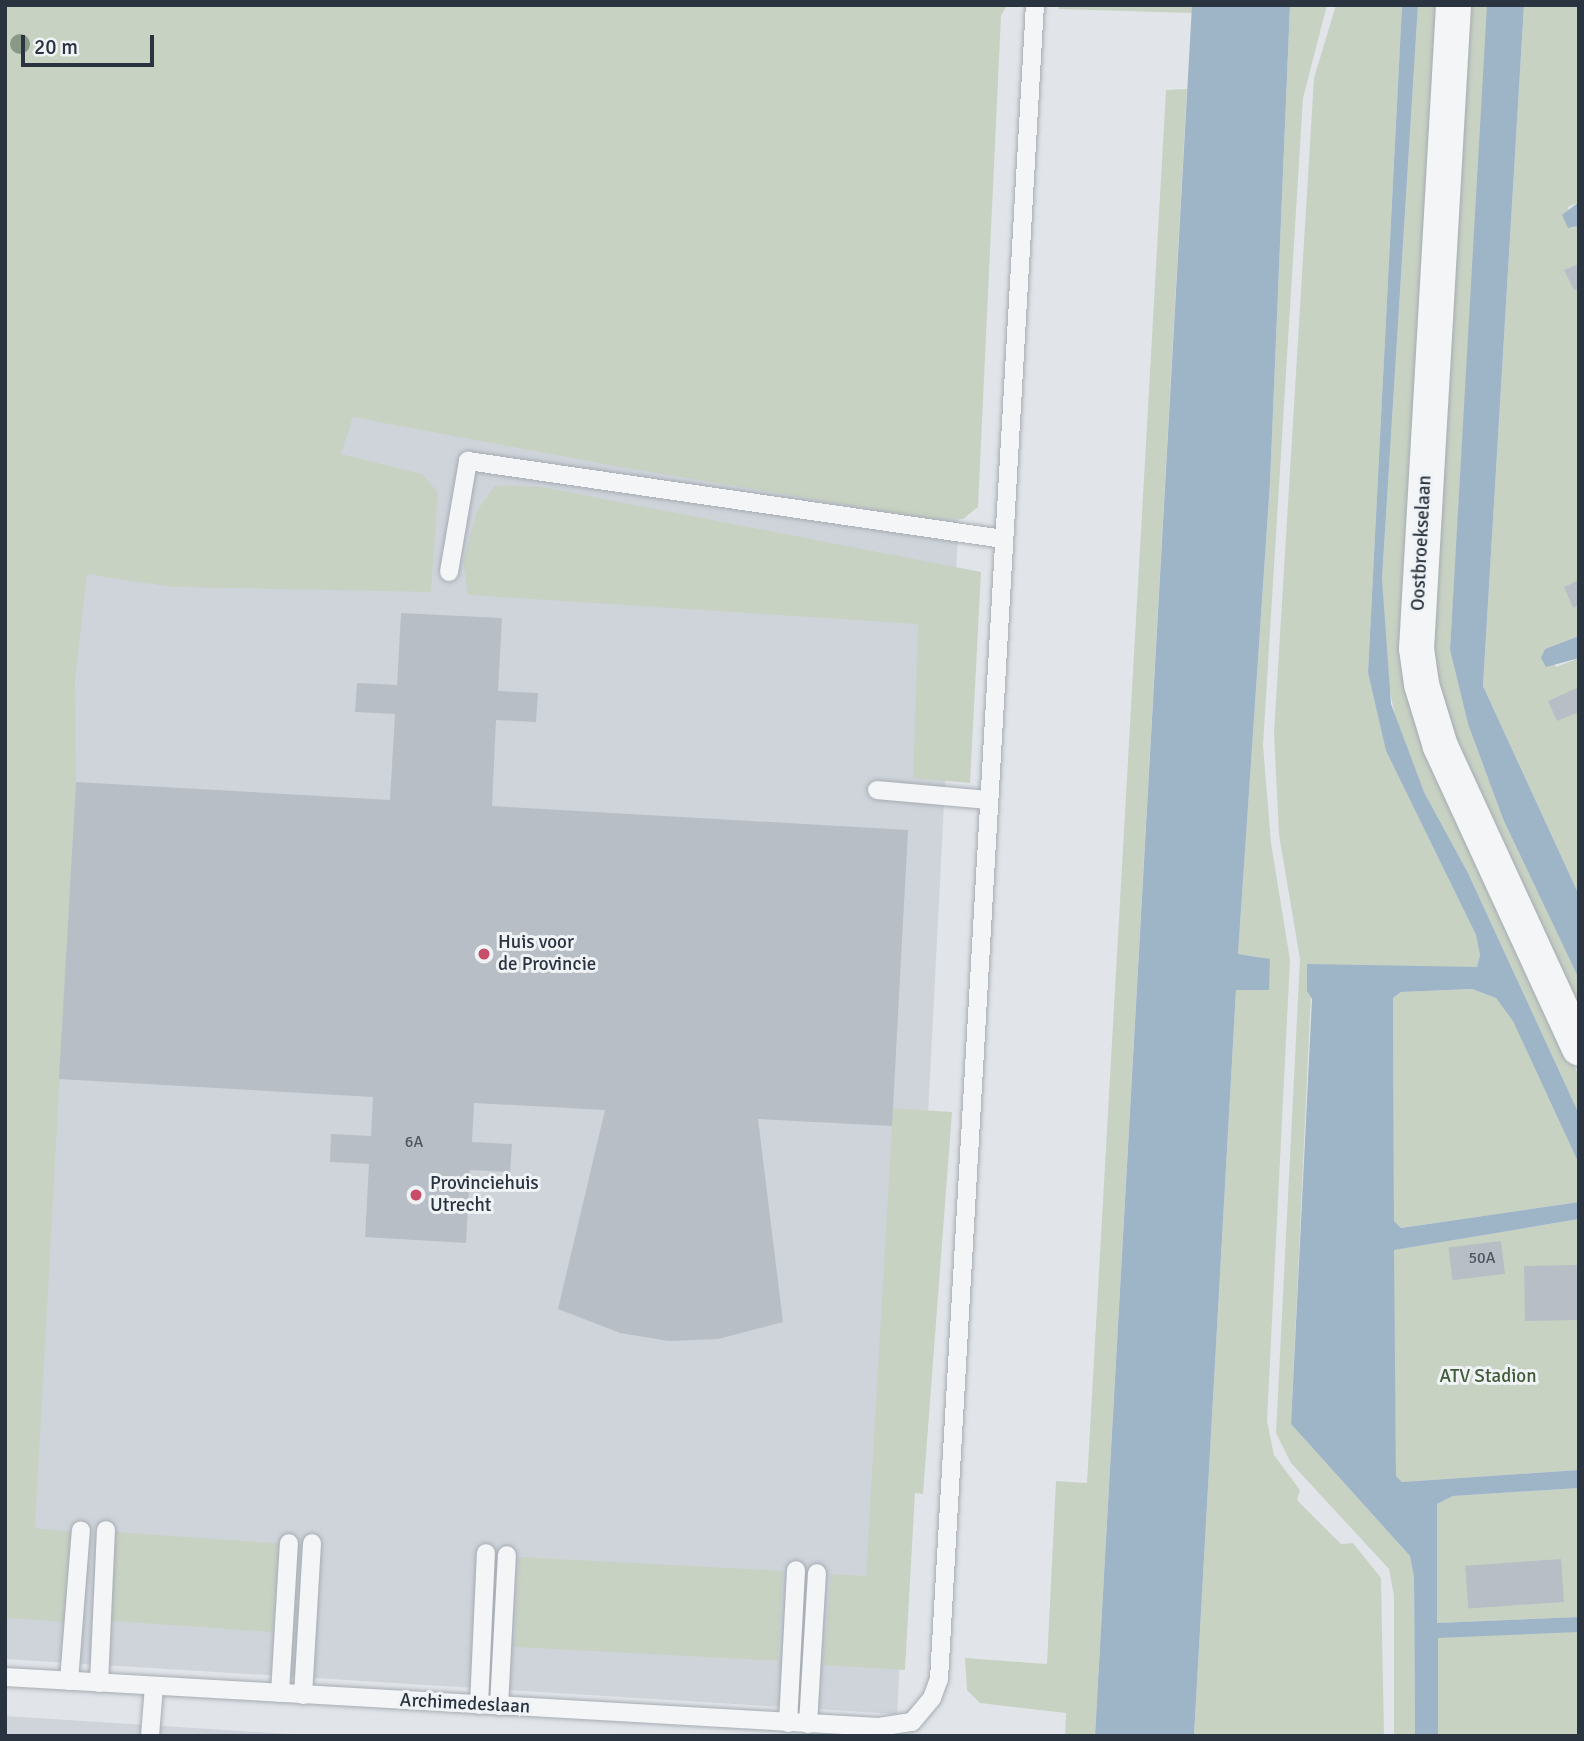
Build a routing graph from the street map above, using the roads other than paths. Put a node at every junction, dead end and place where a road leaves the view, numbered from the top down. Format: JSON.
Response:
{"nodes":[{"id":1,"x":1035,"y":5,"type":"edge"},
{"id":2,"x":1453,"y":5,"type":"edge"},
{"id":3,"x":1003,"y":539,"type":"junction"},
{"id":4,"x":449,"y":572,"type":"dead end"},
{"id":5,"x":877,"y":790,"type":"dead end"},
{"id":6,"x":988,"y":800,"type":"junction"},
{"id":7,"x":1579,"y":1048,"type":"edge"},
{"id":8,"x":81,"y":1530,"type":"dead end"},
{"id":9,"x":106,"y":1530,"type":"dead end"},
{"id":10,"x":289,"y":1543,"type":"dead end"},
{"id":11,"x":312,"y":1544,"type":"dead end"},
{"id":12,"x":486,"y":1553,"type":"dead end"},
{"id":13,"x":508,"y":1555,"type":"dead end"},
{"id":14,"x":796,"y":1570,"type":"dead end"},
{"id":15,"x":817,"y":1573,"type":"dead end"},
{"id":16,"x":5,"y":1677,"type":"edge"},
{"id":17,"x":69,"y":1681,"type":"junction"},
{"id":18,"x":99,"y":1683,"type":"junction"},
{"id":19,"x":154,"y":1686,"type":"junction"},
{"id":20,"x":280,"y":1693,"type":"junction"},
{"id":21,"x":303,"y":1695,"type":"junction"},
{"id":22,"x":479,"y":1705,"type":"junction"},
{"id":23,"x":499,"y":1706,"type":"junction"},
{"id":24,"x":788,"y":1723,"type":"junction"},
{"id":25,"x":808,"y":1724,"type":"junction"},
{"id":26,"x":150,"y":1736,"type":"edge"}],
"edges":[{"from":1,"to":3,"type":"lane"},
{"from":2,"to":7,"type":"street","name":"Oostbroekselaan"},
{"from":3,"to":4,"type":"lane"},
{"from":3,"to":6,"type":"lane"},
{"from":5,"to":6,"type":"lane"},
{"from":6,"to":25,"type":"lane","name":"Archimedeslaan"},
{"from":8,"to":17,"type":"lane"},
{"from":9,"to":18,"type":"lane"},
{"from":10,"to":20,"type":"lane"},
{"from":11,"to":21,"type":"lane"},
{"from":12,"to":22,"type":"lane"},
{"from":13,"to":23,"type":"lane"},
{"from":14,"to":24,"type":"lane"},
{"from":15,"to":25,"type":"lane"},
{"from":16,"to":17,"type":"lane","name":"Archimedeslaan"},
{"from":17,"to":18,"type":"lane","name":"Archimedeslaan"},
{"from":18,"to":19,"type":"lane","name":"Archimedeslaan"},
{"from":19,"to":20,"type":"lane","name":"Archimedeslaan"},
{"from":19,"to":26,"type":"lane"},
{"from":20,"to":21,"type":"lane","name":"Archimedeslaan"},
{"from":21,"to":22,"type":"lane","name":"Archimedeslaan"},
{"from":22,"to":23,"type":"lane","name":"Archimedeslaan"},
{"from":23,"to":24,"type":"lane","name":"Archimedeslaan"},
{"from":24,"to":25,"type":"lane","name":"Archimedeslaan"}]}
